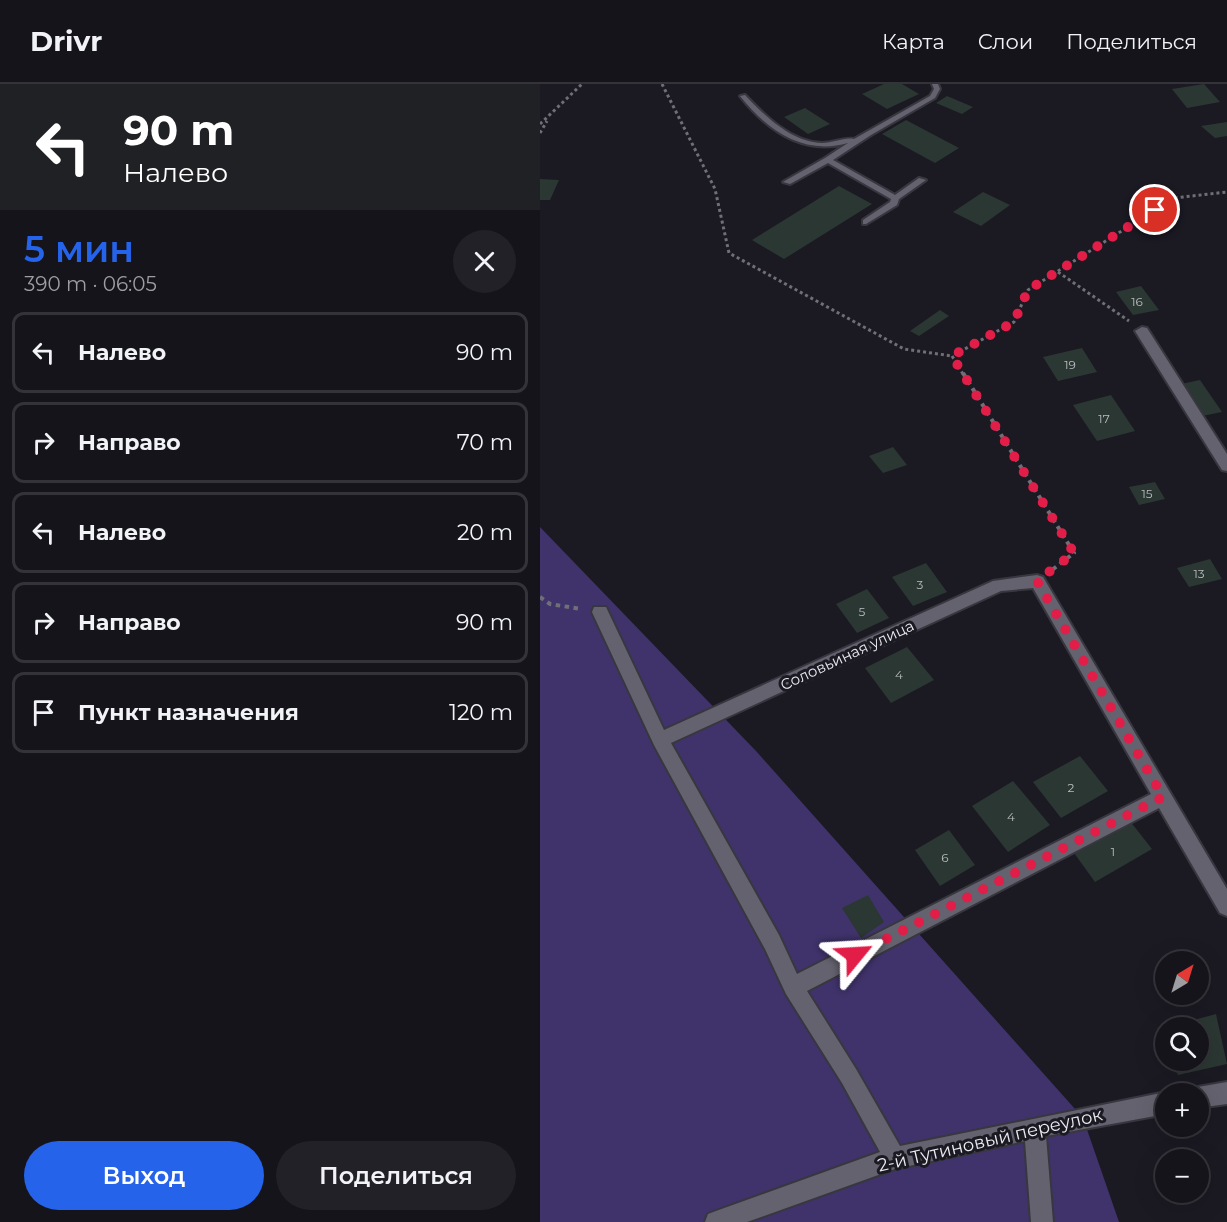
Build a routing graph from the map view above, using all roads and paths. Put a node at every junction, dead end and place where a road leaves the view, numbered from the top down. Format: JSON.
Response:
{"nodes":[{"id":1,"x":582,"y":84,"type":"edge"},
{"id":2,"x":662,"y":84,"type":"edge"},
{"id":3,"x":934,"y":84,"type":"edge"},
{"id":4,"x":743,"y":96,"type":"dead end"},
{"id":5,"x":549,"y":118,"type":"junction"},
{"id":6,"x":540,"y":124,"type":"edge"},
{"id":7,"x":540,"y":133,"type":"edge"},
{"id":8,"x":868,"y":133,"type":"junction"},
{"id":9,"x":828,"y":160,"type":"junction"},
{"id":10,"x":922,"y":180,"type":"dead end"},
{"id":11,"x":787,"y":182,"type":"dead end"},
{"id":12,"x":1227,"y":192,"type":"edge"},
{"id":13,"x":895,"y":198,"type":"junction"},
{"id":14,"x":866,"y":222,"type":"dead end"},
{"id":15,"x":1058,"y":272,"type":"junction"},
{"id":16,"x":1142,"y":331,"type":"joint"},
{"id":17,"x":952,"y":356,"type":"junction"},
{"id":18,"x":1227,"y":466,"type":"edge"},
{"id":19,"x":1037,"y":581,"type":"junction"},
{"id":20,"x":540,"y":597,"type":"edge"},
{"id":21,"x":600,"y":612,"type":"joint"},
{"id":22,"x":660,"y":740,"type":"junction"},
{"id":23,"x":1163,"y":797,"type":"junction"},
{"id":24,"x":1227,"y":907,"type":"edge"},
{"id":25,"x":793,"y":987,"type":"junction"},
{"id":26,"x":1227,"y":1093,"type":"edge"},
{"id":27,"x":1209,"y":1096,"type":"edge"},
{"id":28,"x":1155,"y":1105,"type":"edge"},
{"id":29,"x":1035,"y":1128,"type":"junction"},
{"id":30,"x":895,"y":1158,"type":"junction"},
{"id":31,"x":716,"y":1222,"type":"edge"},
{"id":32,"x":1042,"y":1222,"type":"edge"}],
"edges":[{"from":1,"to":5,"type":"path"},
{"from":2,"to":17,"type":"path"},
{"from":3,"to":8,"type":"lane"},
{"from":4,"to":8,"type":"lane"},
{"from":5,"to":6,"type":"path"},
{"from":5,"to":7,"type":"path"},
{"from":8,"to":9,"type":"lane"},
{"from":9,"to":11,"type":"lane"},
{"from":9,"to":13,"type":"lane"},
{"from":10,"to":13,"type":"lane"},
{"from":12,"to":15,"type":"path"},
{"from":13,"to":14,"type":"lane"},
{"from":15,"to":16,"type":"path"},
{"from":15,"to":17,"type":"path"},
{"from":16,"to":18,"type":"street"},
{"from":17,"to":19,"type":"path"},
{"from":19,"to":22,"type":"street","name":"Соловьиная улица"},
{"from":19,"to":23,"type":"street"},
{"from":20,"to":21,"type":"path"},
{"from":21,"to":22,"type":"street"},
{"from":22,"to":25,"type":"street"},
{"from":23,"to":24,"type":"street"},
{"from":23,"to":25,"type":"street"},
{"from":25,"to":30,"type":"street"},
{"from":26,"to":27,"type":"street"},
{"from":28,"to":29,"type":"street","name":"2-й Тутиновый переулок"},
{"from":29,"to":30,"type":"street","name":"2-й Тутиновый переулок"},
{"from":29,"to":32,"type":"street"},
{"from":30,"to":31,"type":"street","name":"2-й Тутиновый переулок"}]}
